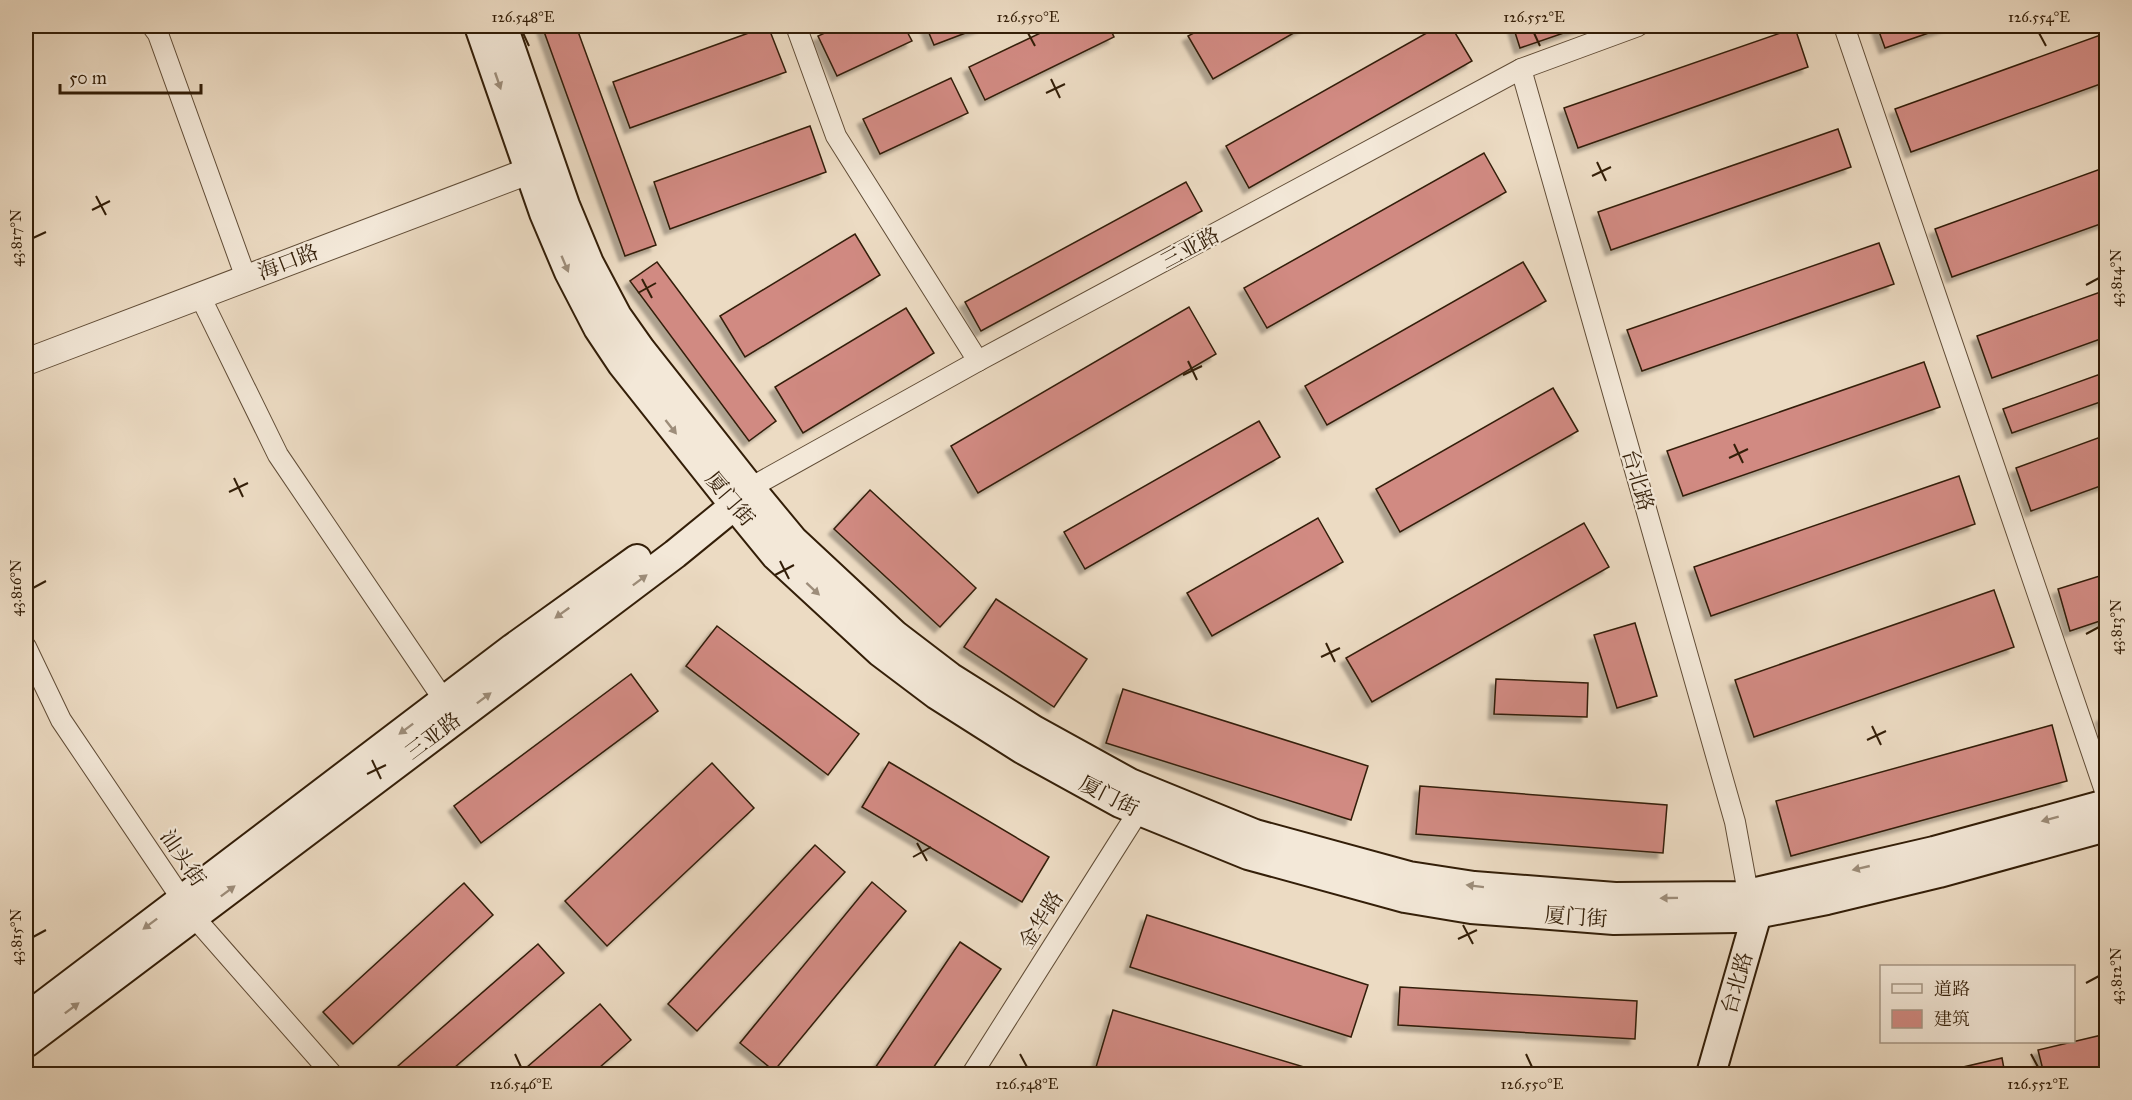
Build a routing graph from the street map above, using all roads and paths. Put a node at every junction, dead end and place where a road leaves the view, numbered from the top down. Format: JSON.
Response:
{"nodes":[{"id":1,"x":152,"y":26,"type":"edge"},
{"id":2,"x":479,"y":26,"type":"edge"},
{"id":3,"x":503,"y":26,"type":"edge"},
{"id":4,"x":796,"y":26,"type":"edge"},
{"id":5,"x":1638,"y":26,"type":"edge"},
{"id":6,"x":1844,"y":26,"type":"edge"},
{"id":7,"x":1521,"y":69,"type":"junction"},
{"id":8,"x":539,"y":166,"type":"junction"},
{"id":9,"x":246,"y":278,"type":"junction"},
{"id":10,"x":200,"y":296,"type":"junction"},
{"id":11,"x":26,"y":362,"type":"edge"},
{"id":12,"x":978,"y":362,"type":"junction"},
{"id":13,"x":737,"y":496,"type":"junction"},
{"id":14,"x":26,"y":647,"type":"edge"},
{"id":15,"x":450,"y":710,"type":"junction"},
{"id":16,"x":2106,"y":794,"type":"edge"},
{"id":17,"x":1145,"y":801,"type":"junction"},
{"id":18,"x":2106,"y":804,"type":"edge"},
{"id":19,"x":2106,"y":827,"type":"edge"},
{"id":20,"x":1748,"y":902,"type":"junction"},
{"id":21,"x":188,"y":908,"type":"junction"},
{"id":22,"x":26,"y":1018,"type":"edge"},
{"id":23,"x":26,"y":1044,"type":"edge"},
{"id":24,"x":332,"y":1074,"type":"edge"},
{"id":25,"x":972,"y":1074,"type":"edge"},
{"id":26,"x":1691,"y":1074,"type":"edge"},
{"id":27,"x":1711,"y":1074,"type":"edge"}],
"edges":[{"from":1,"to":9,"type":"street"},
{"from":2,"to":8,"type":"main road","name":"厦门街","one_way":true},
{"from":3,"to":8,"type":"main road","name":"厦门街"},
{"from":4,"to":12,"type":"street"},
{"from":5,"to":7,"type":"street","name":"三亚路"},
{"from":6,"to":16,"type":"street"},
{"from":7,"to":12,"type":"street","name":"三亚路"},
{"from":7,"to":20,"type":"street","name":"台北路"},
{"from":8,"to":9,"type":"street","name":"海口路"},
{"from":8,"to":13,"type":"main road","name":"厦门街"},
{"from":9,"to":10,"type":"street","name":"海口路"},
{"from":10,"to":11,"type":"street","name":"海口路"},
{"from":10,"to":15,"type":"street"},
{"from":12,"to":13,"type":"street","name":"三亚路"},
{"from":13,"to":15,"type":"main road","name":"三亚路"},
{"from":13,"to":17,"type":"main road","name":"厦门街"},
{"from":14,"to":21,"type":"street","name":"汕头街"},
{"from":15,"to":21,"type":"main road","name":"三亚路"},
{"from":17,"to":20,"type":"main road","name":"厦门街"},
{"from":17,"to":25,"type":"street","name":"金华路"},
{"from":18,"to":20,"type":"main road","name":"厦门街","one_way":true},
{"from":19,"to":20,"type":"main road","name":"厦门街"},
{"from":20,"to":26,"type":"main road","name":"台北路"},
{"from":20,"to":27,"type":"main road","name":"台北路"},
{"from":21,"to":22,"type":"main road","name":"三亚路","one_way":true},
{"from":23,"to":21,"type":"main road","name":"三亚路","one_way":true},
{"from":21,"to":24,"type":"street","name":"汕头街"}]}
